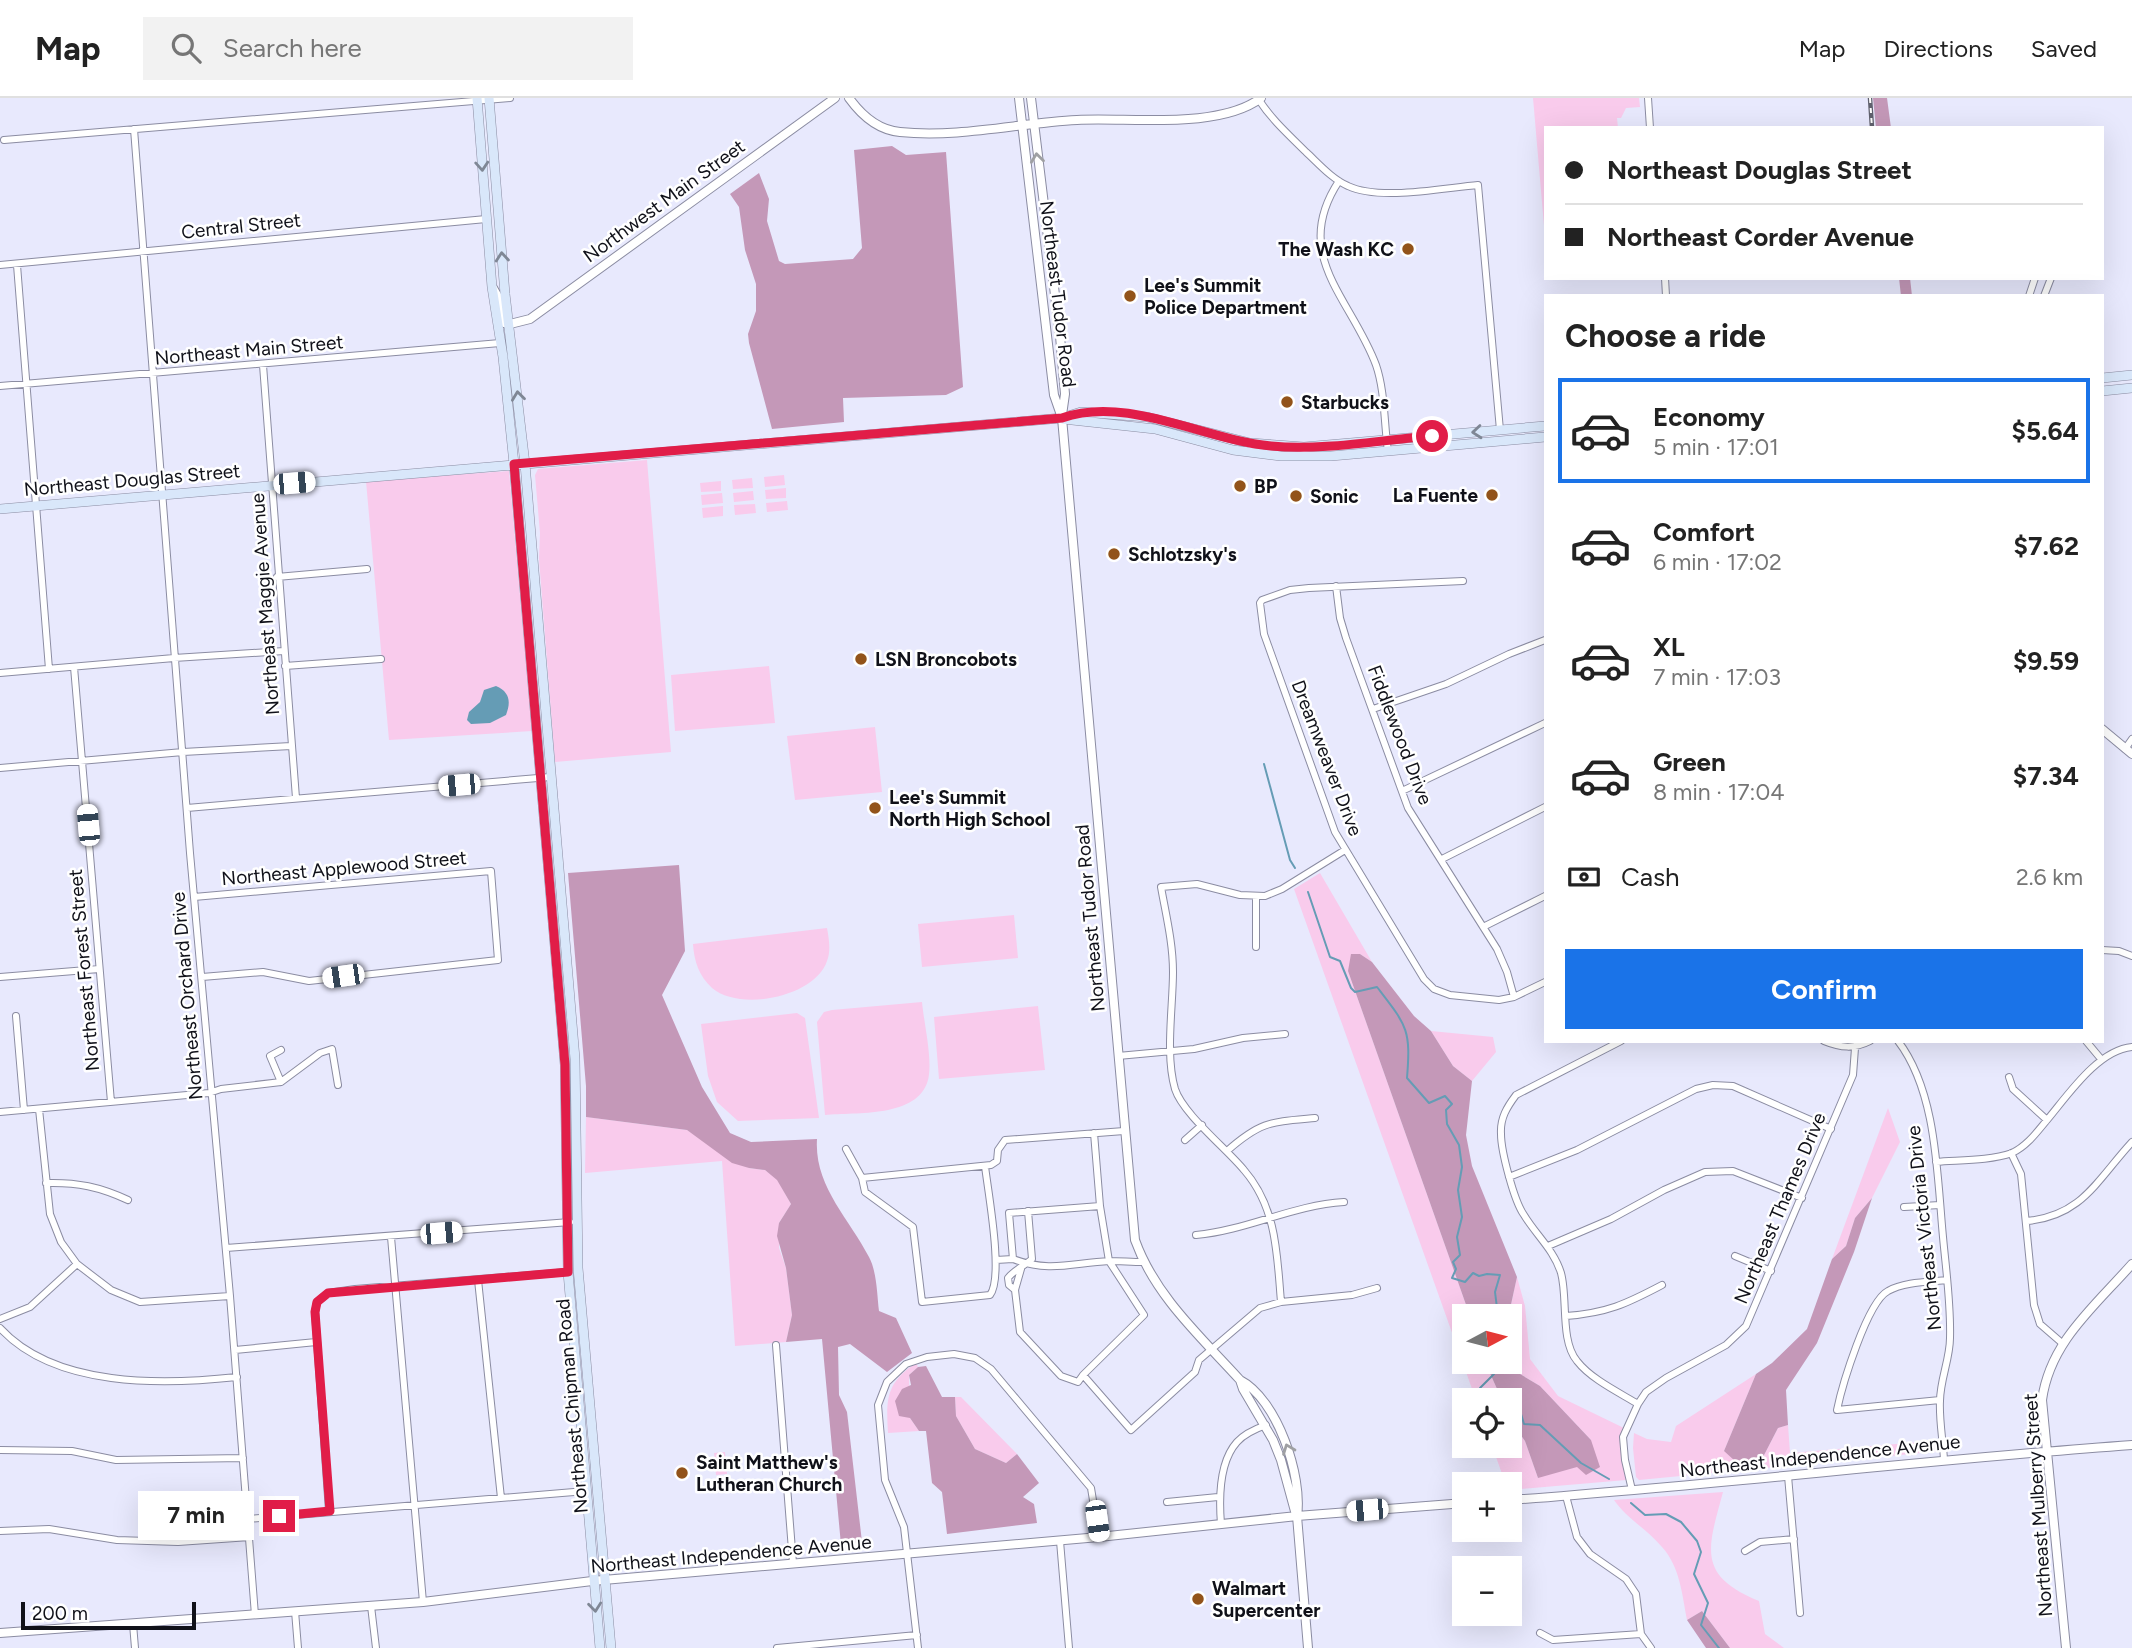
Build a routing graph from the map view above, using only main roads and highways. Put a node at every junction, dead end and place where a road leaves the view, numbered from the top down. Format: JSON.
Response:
{"nodes":[{"id":1,"x":489,"y":99,"type":"edge"},
{"id":2,"x":477,"y":100,"type":"edge"},
{"id":3,"x":2132,"y":375,"type":"edge"},
{"id":4,"x":2104,"y":378,"type":"edge"},
{"id":5,"x":2132,"y":388,"type":"edge"},
{"id":6,"x":2104,"y":391,"type":"edge"},
{"id":7,"x":1062,"y":418,"type":"junction"},
{"id":8,"x":1544,"y":426,"type":"edge"},
{"id":9,"x":1500,"y":430,"type":"junction"},
{"id":10,"x":1544,"y":438,"type":"edge"},
{"id":11,"x":1489,"y":442,"type":"junction"},
{"id":12,"x":514,"y":464,"type":"junction"},
{"id":13,"x":525,"y":464,"type":"junction"},
{"id":14,"x":0,"y":509,"type":"edge"},
{"id":15,"x":545,"y":777,"type":"junction"},
{"id":16,"x":571,"y":1222,"type":"junction"},
{"id":17,"x":579,"y":1412,"type":"junction"},
{"id":18,"x":597,"y":1489,"type":"junction"},
{"id":19,"x":600,"y":1648,"type":"edge"},
{"id":20,"x":611,"y":1648,"type":"edge"}],
"edges":[{"from":13,"to":1,"type":"main road","name":"Northeast Chipman Road","one_way":true},
{"from":2,"to":12,"type":"main road","name":"Northeast Chipman Road","one_way":true},
{"from":3,"to":4,"type":"main road"},
{"from":5,"to":6,"type":"main road"},
{"from":9,"to":7,"type":"main road","name":"Northeast Douglas Street","one_way":true},
{"from":7,"to":11,"type":"main road","name":"Northeast Douglas Street"},
{"from":7,"to":13,"type":"main road","name":"Northeast Douglas Street"},
{"from":8,"to":9,"type":"main road","name":"Northeast Douglas Street"},
{"from":9,"to":11,"type":"main road"},
{"from":10,"to":11,"type":"main road","name":"Northeast Douglas Street"},
{"from":12,"to":13,"type":"main road","name":"Northeast Douglas Street"},
{"from":12,"to":14,"type":"main road","name":"Northeast Douglas Street"},
{"from":12,"to":15,"type":"main road","name":"Northeast Chipman Road"},
{"from":13,"to":15,"type":"main road","name":"Northeast Chipman Road"},
{"from":15,"to":16,"type":"main road","name":"Northeast Chipman Road"},
{"from":16,"to":17,"type":"main road","name":"Northeast Chipman Road"},
{"from":16,"to":18,"type":"main road","name":"Northeast Chipman Road"},
{"from":17,"to":18,"type":"main road"},
{"from":17,"to":19,"type":"main road","name":"Northeast Chipman Road","one_way":true},
{"from":18,"to":20,"type":"main road","name":"Northeast Chipman Road"}]}
